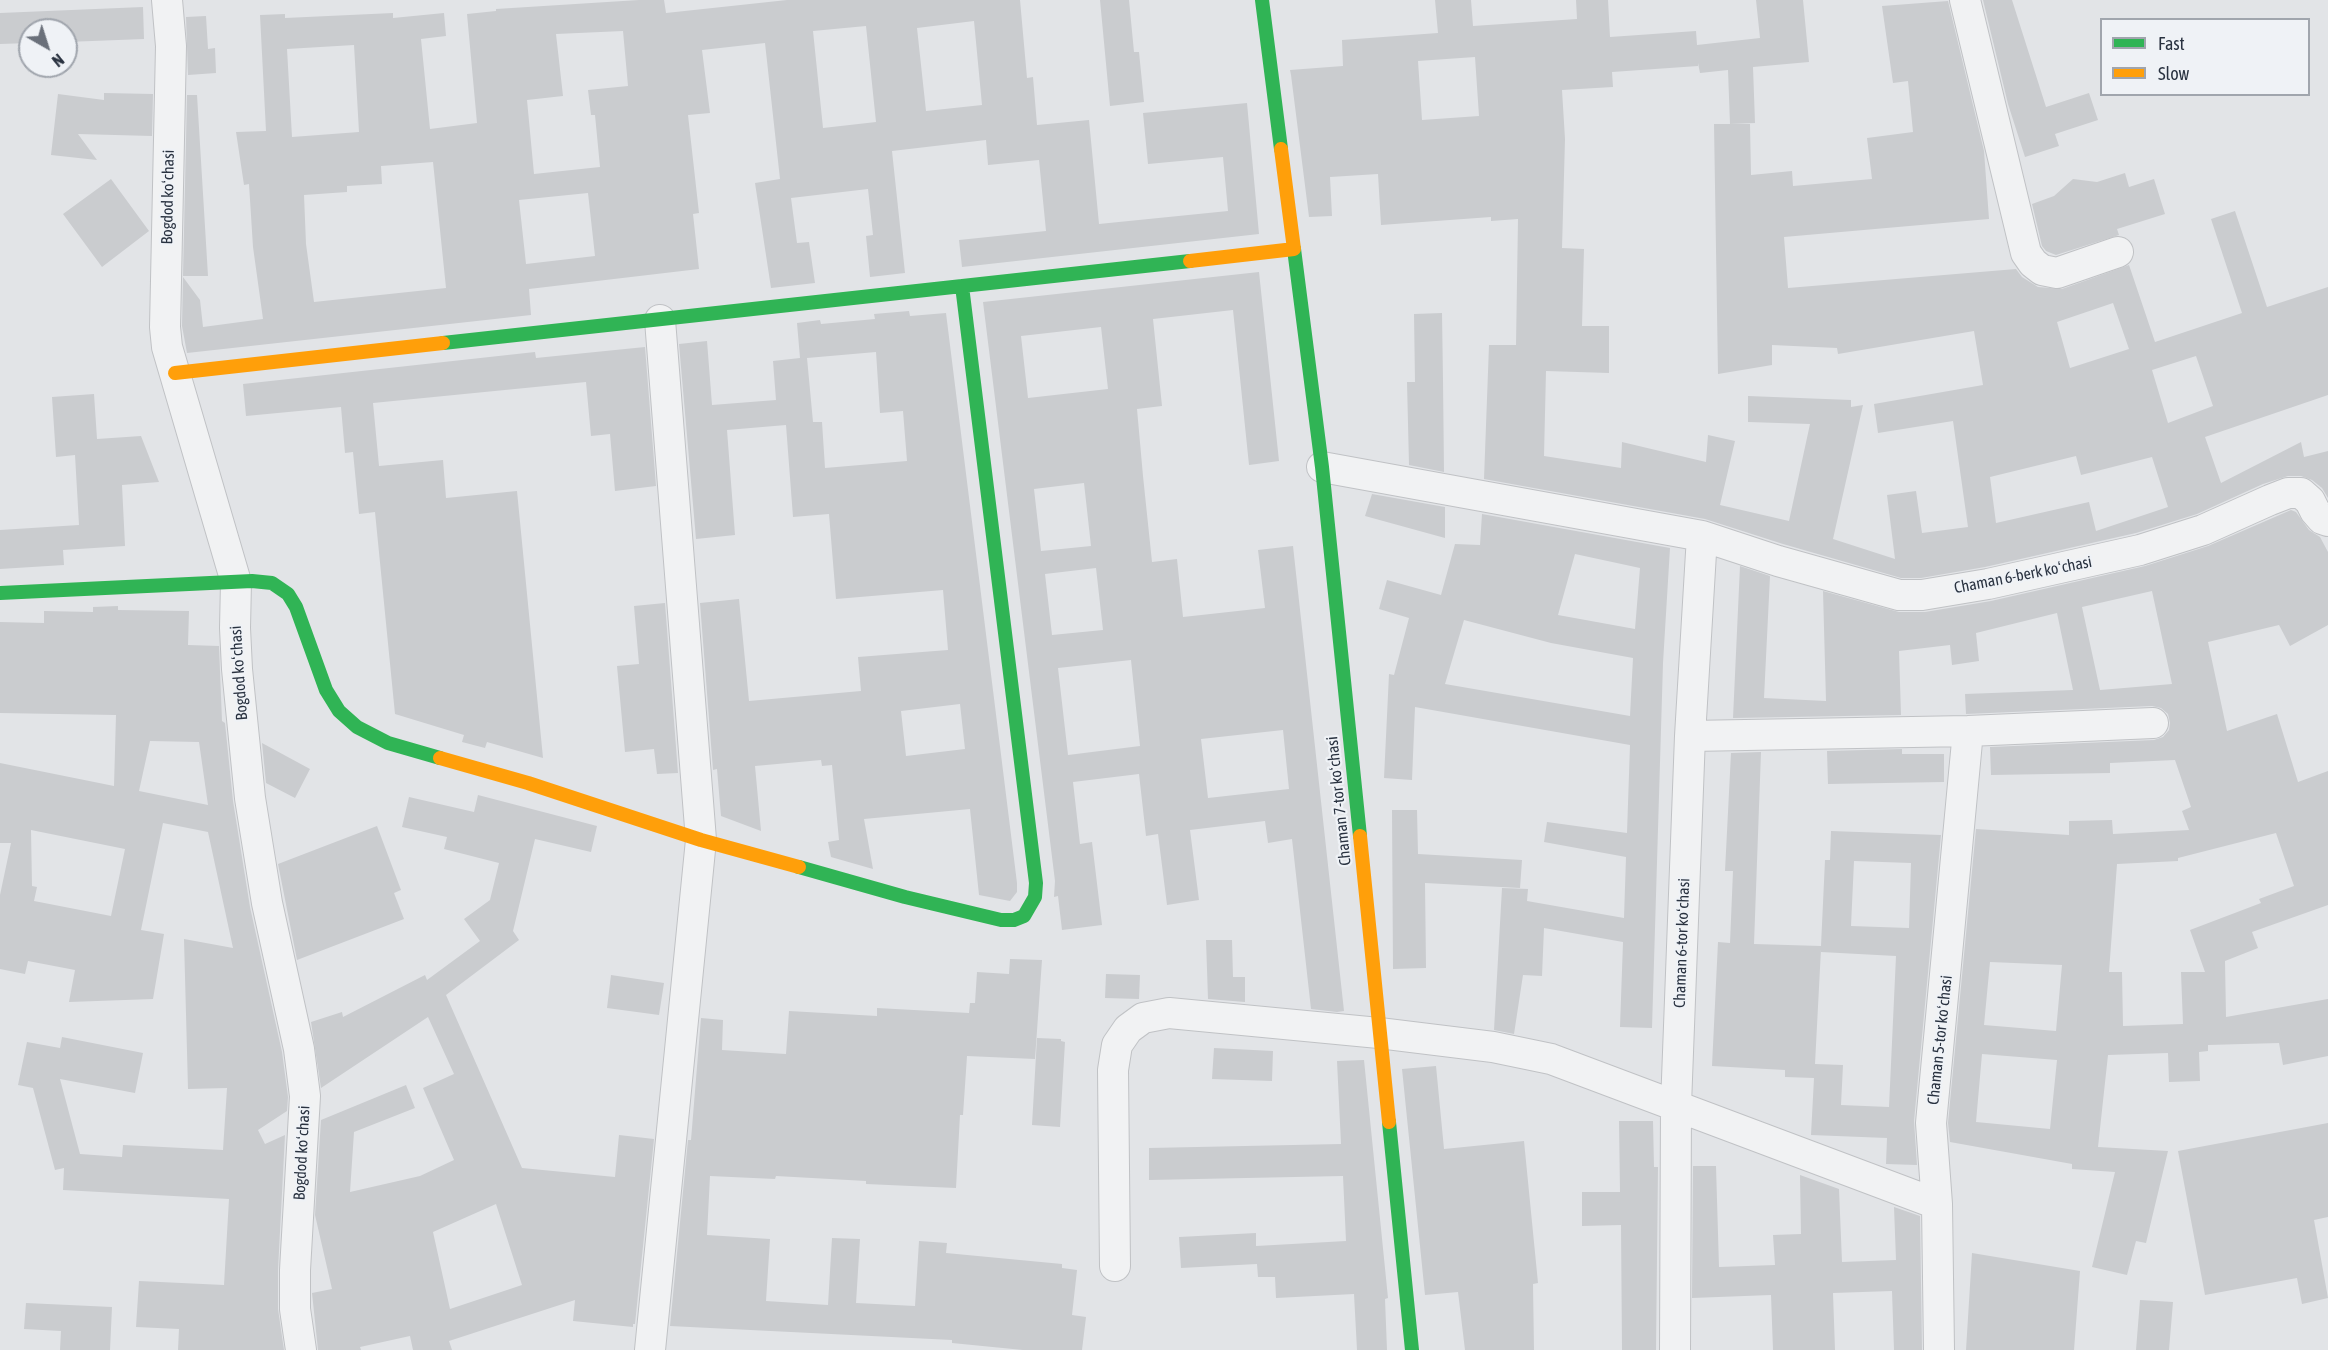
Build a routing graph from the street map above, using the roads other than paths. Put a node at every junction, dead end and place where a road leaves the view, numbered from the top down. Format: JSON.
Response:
{"nodes":[{"id":1,"x":167,"y":0,"type":"edge"},
{"id":2,"x":1262,"y":0,"type":"edge"},
{"id":3,"x":1965,"y":0,"type":"edge"},
{"id":4,"x":1294,"y":249,"type":"junction"},
{"id":5,"x":2118,"y":252,"type":"dead end"},
{"id":6,"x":962,"y":286,"type":"junction"},
{"id":7,"x":660,"y":320,"type":"junction"},
{"id":8,"x":175,"y":373,"type":"junction"},
{"id":9,"x":1322,"y":467,"type":"junction"},
{"id":10,"x":2328,"y":521,"type":"edge"},
{"id":11,"x":1702,"y":536,"type":"junction"},
{"id":12,"x":236,"y":582,"type":"junction"},
{"id":13,"x":0,"y":593,"type":"edge"},
{"id":14,"x":2153,"y":723,"type":"dead end"},
{"id":15,"x":1968,"y":731,"type":"junction"},
{"id":16,"x":1690,"y":736,"type":"junction"},
{"id":17,"x":701,"y":840,"type":"junction"},
{"id":18,"x":1379,"y":1033,"type":"junction"},
{"id":19,"x":1676,"y":1105,"type":"junction"},
{"id":20,"x":1937,"y":1204,"type":"junction"},
{"id":21,"x":1115,"y":1266,"type":"dead end"},
{"id":22,"x":301,"y":1350,"type":"edge"},
{"id":23,"x":650,"y":1350,"type":"edge"},
{"id":24,"x":1412,"y":1350,"type":"edge"},
{"id":25,"x":1675,"y":1350,"type":"edge"},
{"id":26,"x":1939,"y":1350,"type":"edge"}],
"edges":[{"from":1,"to":8,"type":"street","name":"Bogdod koʻchasi"},
{"from":2,"to":4,"type":"street","name":"Chaman 7-tor koʻchasi"},
{"from":3,"to":5,"type":"street"},
{"from":4,"to":6,"type":"street"},
{"from":4,"to":9,"type":"street","name":"Chaman 7-tor koʻchasi"},
{"from":6,"to":7,"type":"street"},
{"from":6,"to":17,"type":"street"},
{"from":7,"to":8,"type":"street"},
{"from":7,"to":17,"type":"street"},
{"from":8,"to":12,"type":"street","name":"Bogdod koʻchasi"},
{"from":9,"to":11,"type":"street","name":"Chaman 6-berk koʻchasi"},
{"from":9,"to":18,"type":"street","name":"Chaman 7-tor koʻchasi"},
{"from":10,"to":11,"type":"street","name":"Chaman 6-berk koʻchasi"},
{"from":11,"to":16,"type":"street","name":"Chaman 6-tor koʻchasi"},
{"from":12,"to":13,"type":"street"},
{"from":12,"to":17,"type":"street"},
{"from":12,"to":22,"type":"street","name":"Bogdod koʻchasi"},
{"from":14,"to":15,"type":"street"},
{"from":15,"to":16,"type":"street"},
{"from":15,"to":20,"type":"street","name":"Chaman 5-tor koʻchasi"},
{"from":16,"to":19,"type":"street","name":"Chaman 6-tor koʻchasi"},
{"from":17,"to":23,"type":"street"},
{"from":18,"to":19,"type":"street"},
{"from":18,"to":21,"type":"street"},
{"from":18,"to":24,"type":"street","name":"Chaman 7-tor koʻchasi"},
{"from":19,"to":20,"type":"street"},
{"from":19,"to":25,"type":"street","name":"Chaman 6-tor koʻchasi"},
{"from":20,"to":26,"type":"street","name":"Chaman 5-tor koʻchasi"}]}
